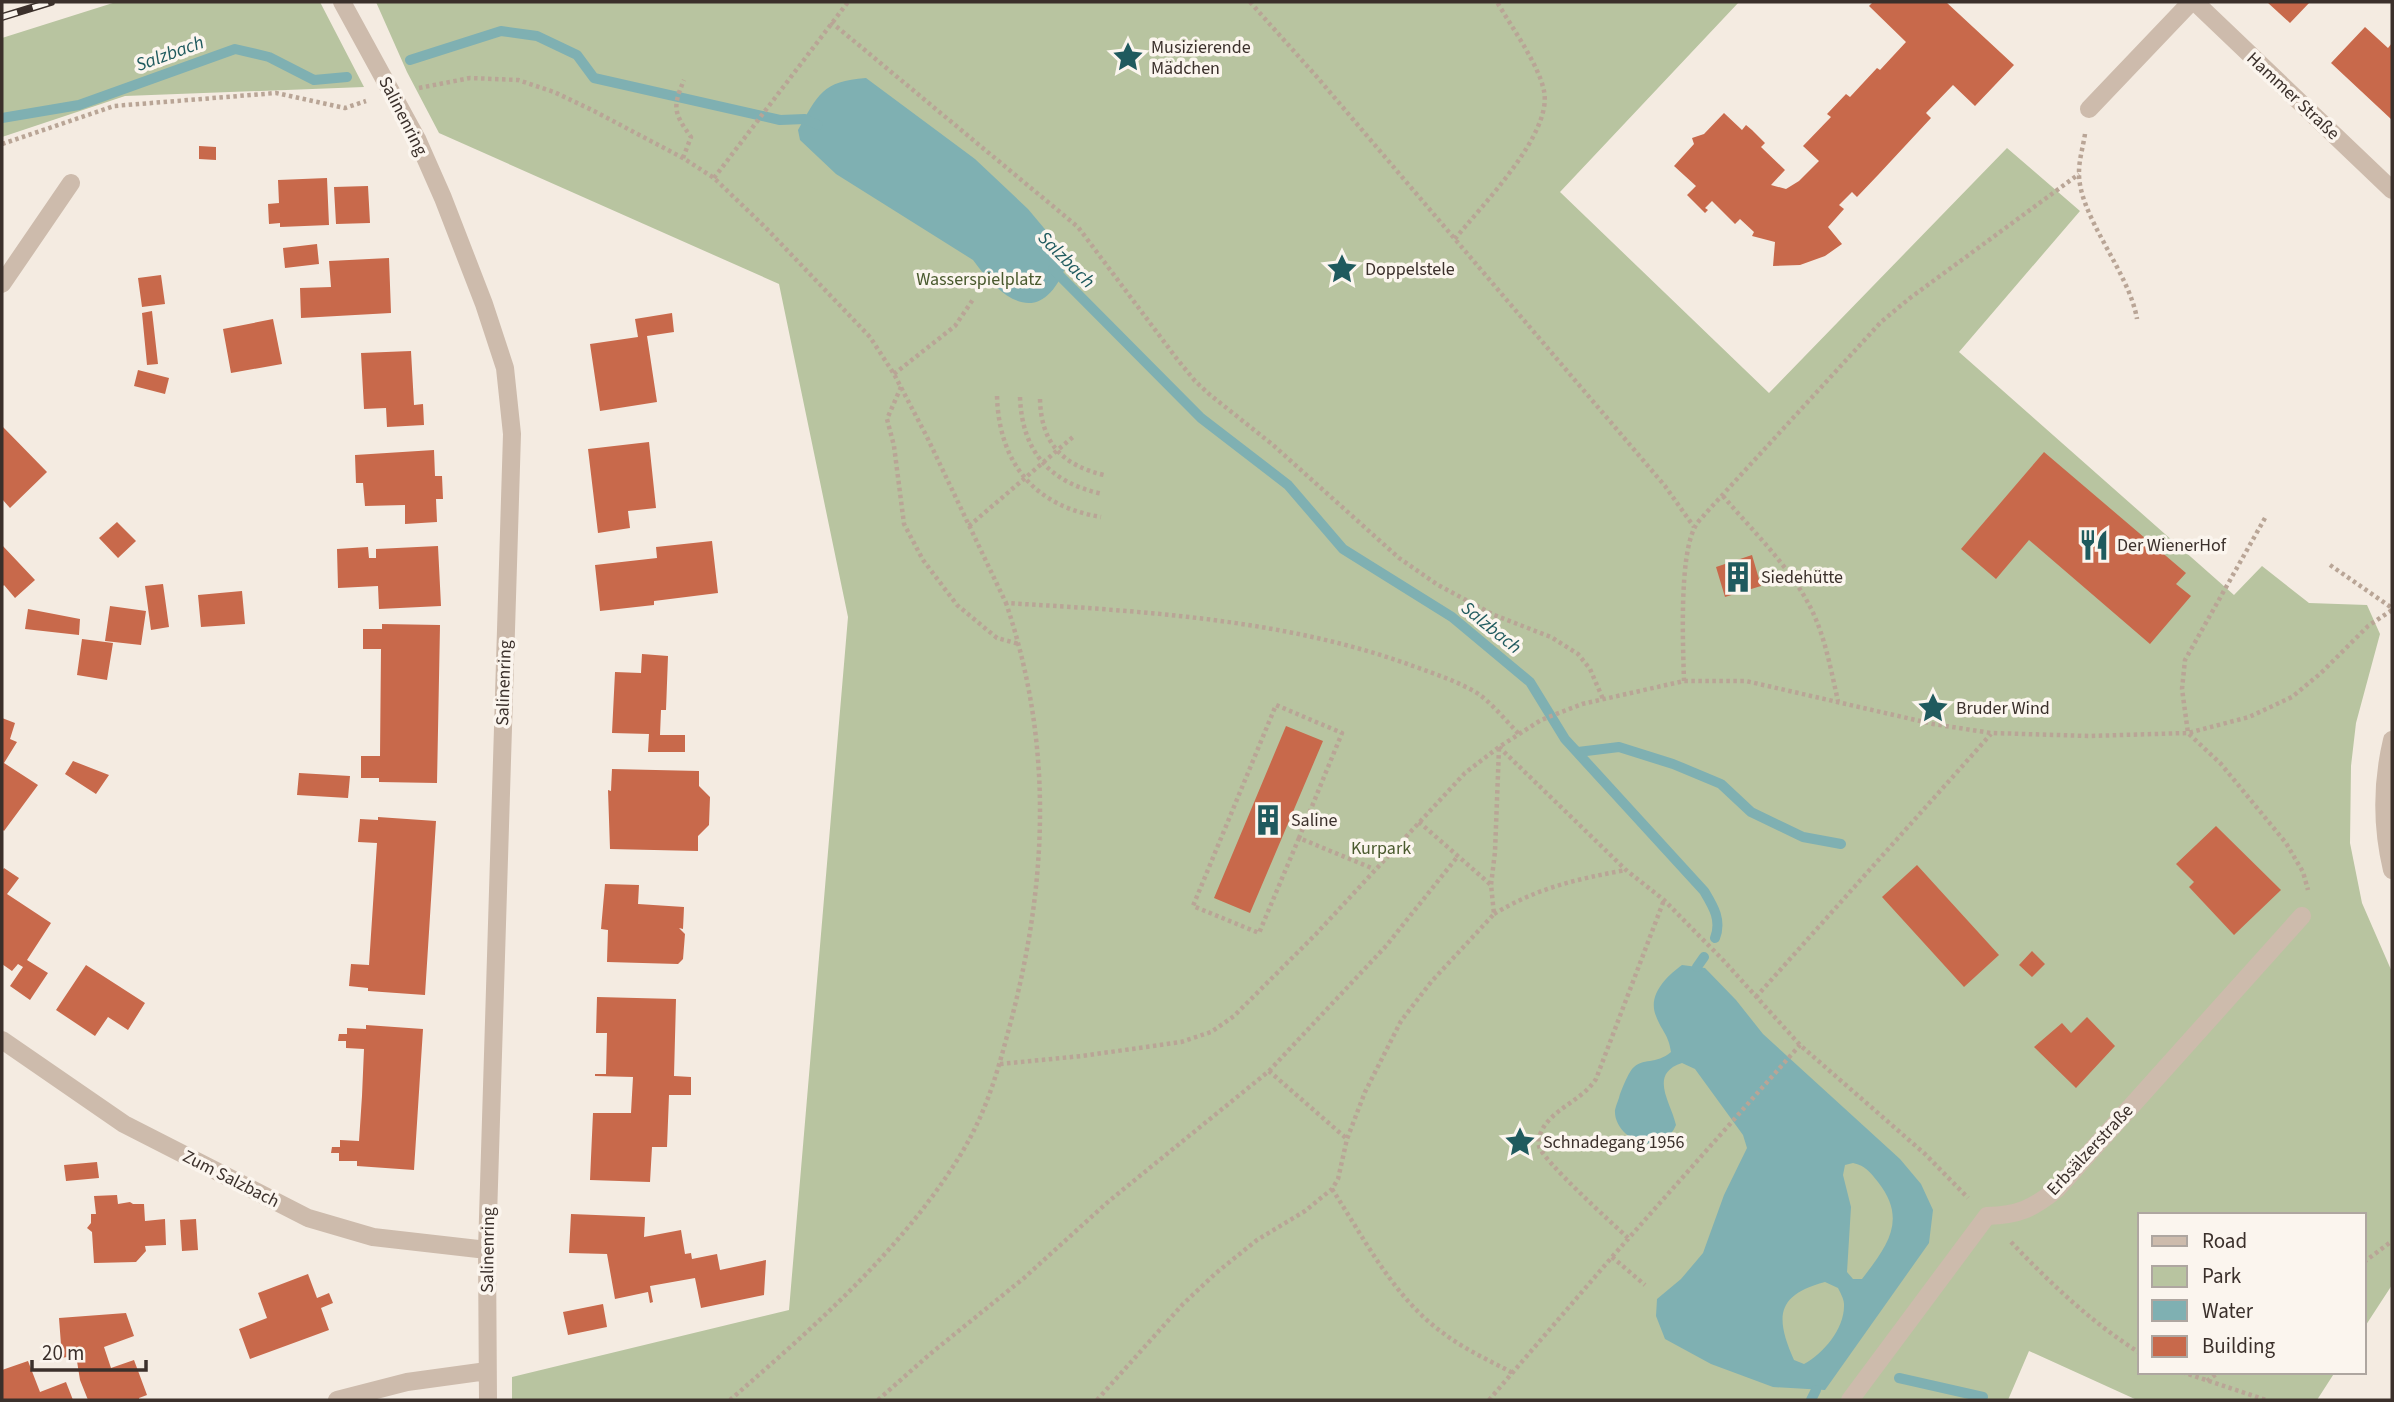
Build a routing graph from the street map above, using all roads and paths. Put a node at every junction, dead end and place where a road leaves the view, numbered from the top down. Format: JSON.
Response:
{"nodes":[{"id":1,"x":342,"y":2,"type":"edge"},
{"id":2,"x":848,"y":2,"type":"edge"},
{"id":3,"x":1250,"y":2,"type":"edge"},
{"id":4,"x":1497,"y":2,"type":"edge"},
{"id":5,"x":2203,"y":5,"type":"edge"},
{"id":6,"x":831,"y":22,"type":"junction"},
{"id":7,"x":684,"y":80,"type":"dead end"},
{"id":8,"x":393,"y":94,"type":"junction"},
{"id":9,"x":2089,"y":109,"type":"joint"},
{"id":10,"x":2,"y":144,"type":"edge"},
{"id":11,"x":683,"y":158,"type":"junction"},
{"id":12,"x":2079,"y":174,"type":"junction"},
{"id":13,"x":714,"y":178,"type":"junction"},
{"id":14,"x":71,"y":183,"type":"dead end"},
{"id":15,"x":2392,"y":190,"type":"edge"},
{"id":16,"x":1455,"y":239,"type":"junction"},
{"id":17,"x":2,"y":285,"type":"edge"},
{"id":18,"x":974,"y":298,"type":"dead end"},
{"id":19,"x":2137,"y":320,"type":"dead end"},
{"id":20,"x":894,"y":374,"type":"junction"},
{"id":21,"x":901,"y":387,"type":"junction"},
{"id":22,"x":997,"y":396,"type":"dead end"},
{"id":23,"x":1020,"y":397,"type":"dead end"},
{"id":24,"x":1040,"y":399,"type":"dead end"},
{"id":25,"x":1074,"y":436,"type":"dead end"},
{"id":26,"x":1056,"y":450,"type":"junction"},
{"id":27,"x":1042,"y":463,"type":"junction"},
{"id":28,"x":1104,"y":475,"type":"dead end"},
{"id":29,"x":1025,"y":478,"type":"junction"},
{"id":30,"x":1103,"y":494,"type":"dead end"},
{"id":31,"x":1723,"y":496,"type":"junction"},
{"id":32,"x":1101,"y":517,"type":"dead end"},
{"id":33,"x":2265,"y":518,"type":"dead end"},
{"id":34,"x":970,"y":526,"type":"junction"},
{"id":35,"x":1694,"y":527,"type":"junction"},
{"id":36,"x":2330,"y":565,"type":"dead end"},
{"id":37,"x":1006,"y":603,"type":"junction"},
{"id":38,"x":2392,"y":609,"type":"edge"},
{"id":39,"x":1020,"y":644,"type":"junction"},
{"id":40,"x":1684,"y":681,"type":"junction"},
{"id":41,"x":1603,"y":699,"type":"junction"},
{"id":42,"x":1838,"y":701,"type":"junction"},
{"id":43,"x":1991,"y":733,"type":"junction"},
{"id":44,"x":2188,"y":733,"type":"junction"},
{"id":45,"x":1519,"y":734,"type":"junction"},
{"id":46,"x":2392,"y":740,"type":"edge"},
{"id":47,"x":1499,"y":747,"type":"junction"},
{"id":48,"x":1419,"y":822,"type":"junction"},
{"id":49,"x":1298,"y":838,"type":"junction"},
{"id":50,"x":1458,"y":856,"type":"junction"},
{"id":51,"x":1374,"y":869,"type":"junction"},
{"id":52,"x":1626,"y":870,"type":"junction"},
{"id":53,"x":2392,"y":870,"type":"edge"},
{"id":54,"x":1491,"y":885,"type":"junction"},
{"id":55,"x":1664,"y":900,"type":"junction"},
{"id":56,"x":1494,"y":914,"type":"junction"},
{"id":57,"x":2302,"y":916,"type":"joint"},
{"id":58,"x":1756,"y":997,"type":"junction"},
{"id":59,"x":2,"y":1040,"type":"edge"},
{"id":60,"x":1800,"y":1045,"type":"junction"},
{"id":61,"x":1000,"y":1063,"type":"junction"},
{"id":62,"x":1269,"y":1071,"type":"junction"},
{"id":63,"x":1348,"y":1139,"type":"junction"},
{"id":64,"x":1332,"y":1189,"type":"junction"},
{"id":65,"x":1987,"y":1216,"type":"junction"},
{"id":66,"x":1628,"y":1238,"type":"junction"},
{"id":67,"x":2392,"y":1241,"type":"edge"},
{"id":68,"x":487,"y":1250,"type":"junction"},
{"id":69,"x":1612,"y":1257,"type":"junction"},
{"id":70,"x":2366,"y":1260,"type":"edge"},
{"id":71,"x":1645,"y":1284,"type":"dead end"},
{"id":72,"x":2138,"y":1352,"type":"edge"},
{"id":73,"x":487,"y":1371,"type":"junction"},
{"id":74,"x":1513,"y":1373,"type":"junction"},
{"id":75,"x":2188,"y":1374,"type":"edge"},
{"id":76,"x":2216,"y":1374,"type":"edge"},
{"id":77,"x":2207,"y":1381,"type":"junction"},
{"id":78,"x":337,"y":1400,"type":"edge"},
{"id":79,"x":488,"y":1400,"type":"edge"},
{"id":80,"x":730,"y":1400,"type":"edge"},
{"id":81,"x":878,"y":1400,"type":"edge"},
{"id":82,"x":1097,"y":1400,"type":"edge"},
{"id":83,"x":1489,"y":1400,"type":"edge"},
{"id":84,"x":1850,"y":1400,"type":"edge"},
{"id":85,"x":2266,"y":1400,"type":"edge"}],
"edges":[{"from":1,"to":8,"type":"street","name":"Salinenring"},
{"from":2,"to":6,"type":"path"},
{"from":3,"to":16,"type":"path"},
{"from":4,"to":16,"type":"path"},
{"from":5,"to":9,"type":"street"},
{"from":5,"to":15,"type":"street","name":"Hammer Straße"},
{"from":6,"to":13,"type":"path"},
{"from":6,"to":41,"type":"path"},
{"from":7,"to":11,"type":"path"},
{"from":8,"to":10,"type":"path"},
{"from":8,"to":11,"type":"path"},
{"from":8,"to":68,"type":"street","name":"Salinenring"},
{"from":9,"to":12,"type":"path"},
{"from":11,"to":13,"type":"path"},
{"from":12,"to":19,"type":"path"},
{"from":12,"to":31,"type":"path"},
{"from":13,"to":20,"type":"path"},
{"from":14,"to":17,"type":"street"},
{"from":16,"to":35,"type":"path"},
{"from":18,"to":20,"type":"path"},
{"from":20,"to":21,"type":"path"},
{"from":21,"to":34,"type":"path"},
{"from":21,"to":39,"type":"path"},
{"from":22,"to":29,"type":"path"},
{"from":23,"to":27,"type":"path"},
{"from":24,"to":26,"type":"path"},
{"from":25,"to":26,"type":"path"},
{"from":26,"to":27,"type":"path"},
{"from":26,"to":28,"type":"path"},
{"from":27,"to":29,"type":"path"},
{"from":27,"to":30,"type":"path"},
{"from":29,"to":32,"type":"path"},
{"from":29,"to":34,"type":"path"},
{"from":31,"to":35,"type":"path"},
{"from":31,"to":42,"type":"path"},
{"from":33,"to":44,"type":"path"},
{"from":34,"to":37,"type":"path"},
{"from":35,"to":40,"type":"path"},
{"from":36,"to":38,"type":"path"},
{"from":37,"to":39,"type":"path"},
{"from":37,"to":45,"type":"path"},
{"from":38,"to":44,"type":"path"},
{"from":39,"to":61,"type":"path"},
{"from":40,"to":41,"type":"path"},
{"from":40,"to":42,"type":"path"},
{"from":41,"to":45,"type":"path"},
{"from":42,"to":43,"type":"path"},
{"from":43,"to":44,"type":"path"},
{"from":43,"to":58,"type":"path"},
{"from":44,"to":57,"type":"path"},
{"from":45,"to":47,"type":"path"},
{"from":46,"to":53,"type":"street"},
{"from":47,"to":48,"type":"path"},
{"from":47,"to":52,"type":"path"},
{"from":47,"to":54,"type":"path"},
{"from":48,"to":50,"type":"path"},
{"from":48,"to":51,"type":"path"},
{"from":49,"to":49,"type":"path"},
{"from":49,"to":51,"type":"path"},
{"from":50,"to":54,"type":"path"},
{"from":50,"to":62,"type":"path"},
{"from":51,"to":61,"type":"path"},
{"from":52,"to":55,"type":"path"},
{"from":52,"to":56,"type":"path"},
{"from":54,"to":56,"type":"path"},
{"from":55,"to":58,"type":"path"},
{"from":55,"to":66,"type":"path"},
{"from":56,"to":63,"type":"path"},
{"from":57,"to":65,"type":"street","name":"Erbsälzerstraße"},
{"from":58,"to":60,"type":"path"},
{"from":59,"to":68,"type":"street","name":"Zum Salzbach"},
{"from":60,"to":65,"type":"path"},
{"from":60,"to":66,"type":"path"},
{"from":61,"to":80,"type":"path"},
{"from":62,"to":63,"type":"path"},
{"from":62,"to":81,"type":"path"},
{"from":63,"to":64,"type":"path"},
{"from":64,"to":74,"type":"path"},
{"from":64,"to":82,"type":"path"},
{"from":65,"to":72,"type":"path"},
{"from":65,"to":84,"type":"street"},
{"from":66,"to":69,"type":"path"},
{"from":67,"to":70,"type":"path"},
{"from":68,"to":73,"type":"street","name":"Salinenring"},
{"from":69,"to":71,"type":"path"},
{"from":69,"to":74,"type":"path"},
{"from":73,"to":78,"type":"street"},
{"from":73,"to":79,"type":"street","name":"Salinenring"},
{"from":74,"to":83,"type":"path"},
{"from":75,"to":77,"type":"path"},
{"from":76,"to":77,"type":"path"},
{"from":77,"to":85,"type":"path"}]}
